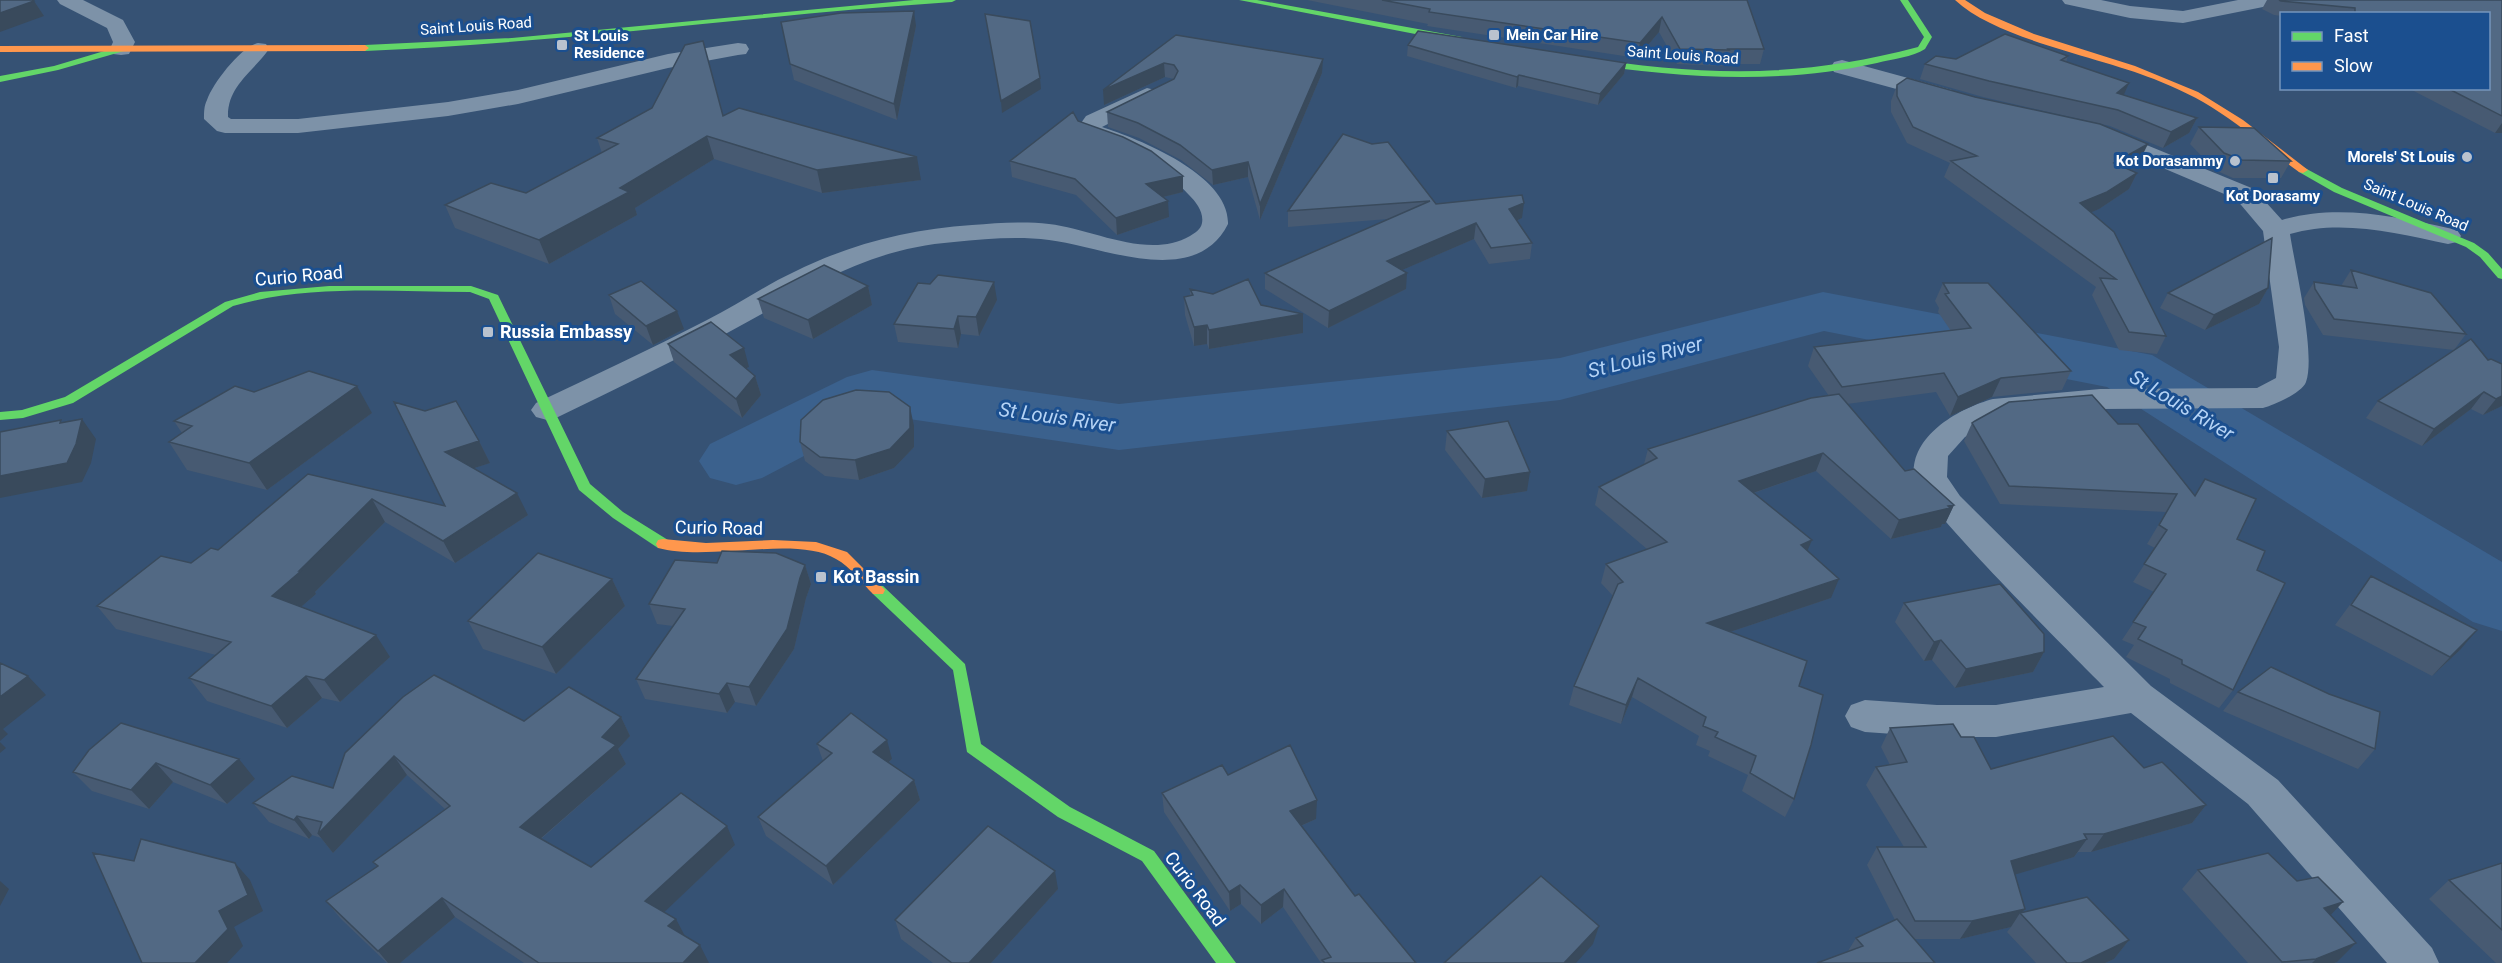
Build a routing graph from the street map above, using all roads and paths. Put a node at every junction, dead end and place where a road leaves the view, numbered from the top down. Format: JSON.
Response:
{"nodes":[{"id":1,"x":67,"y":0,"type":"edge"},
{"id":2,"x":936,"y":0,"type":"edge"},
{"id":3,"x":952,"y":0,"type":"edge"},
{"id":4,"x":1243,"y":0,"type":"edge"},
{"id":5,"x":1904,"y":0,"type":"edge"},
{"id":6,"x":1959,"y":0,"type":"edge"},
{"id":7,"x":2072,"y":0,"type":"edge"},
{"id":8,"x":2268,"y":0,"type":"edge"},
{"id":9,"x":1472,"y":42,"type":"edge"},
{"id":10,"x":0,"y":49,"type":"edge"},
{"id":11,"x":258,"y":49,"type":"junction"},
{"id":12,"x":738,"y":49,"type":"dead end"},
{"id":13,"x":121,"y":50,"type":"junction"},
{"id":14,"x":1563,"y":57,"type":"edge"},
{"id":15,"x":1842,"y":67,"type":"junction"},
{"id":16,"x":0,"y":79,"type":"edge"},
{"id":17,"x":1166,"y":86,"type":"edge"},
{"id":18,"x":1967,"y":102,"type":"edge"},
{"id":19,"x":2079,"y":128,"type":"edge"},
{"id":20,"x":2276,"y":230,"type":"junction"},
{"id":21,"x":2453,"y":237,"type":"junction"},
{"id":22,"x":2502,"y":276,"type":"edge"},
{"id":23,"x":547,"y":410,"type":"junction"},
{"id":24,"x":0,"y":416,"type":"edge"},
{"id":25,"x":2137,"y":697,"type":"junction"},
{"id":26,"x":1865,"y":716,"type":"dead end"},
{"id":27,"x":1227,"y":963,"type":"edge"},
{"id":28,"x":2416,"y":963,"type":"edge"}],
"edges":[{"from":1,"to":13,"type":"street"},
{"from":2,"to":3,"type":"main road","name":"Saint Louis Road"},
{"from":2,"to":11,"type":"main road","name":"Saint Louis Road"},
{"from":4,"to":9,"type":"main road"},
{"from":5,"to":15,"type":"main road","name":"Saint Louis Road"},
{"from":6,"to":21,"type":"main road","name":"Saint Louis Road"},
{"from":7,"to":8,"type":"street"},
{"from":10,"to":13,"type":"main road","name":"Saint Louis Road"},
{"from":11,"to":12,"type":"street"},
{"from":11,"to":13,"type":"main road","name":"Saint Louis Road"},
{"from":13,"to":16,"type":"main road"},
{"from":14,"to":15,"type":"main road","name":"Saint Louis Road"},
{"from":15,"to":18,"type":"street"},
{"from":17,"to":23,"type":"street"},
{"from":19,"to":20,"type":"street"},
{"from":20,"to":21,"type":"street"},
{"from":20,"to":25,"type":"street"},
{"from":21,"to":22,"type":"main road","name":"Saint Louis Road"},
{"from":23,"to":24,"type":"main road","name":"Curio Road"},
{"from":23,"to":27,"type":"main road","name":"Curio Road"},
{"from":25,"to":26,"type":"street"},
{"from":25,"to":28,"type":"street"}]}
